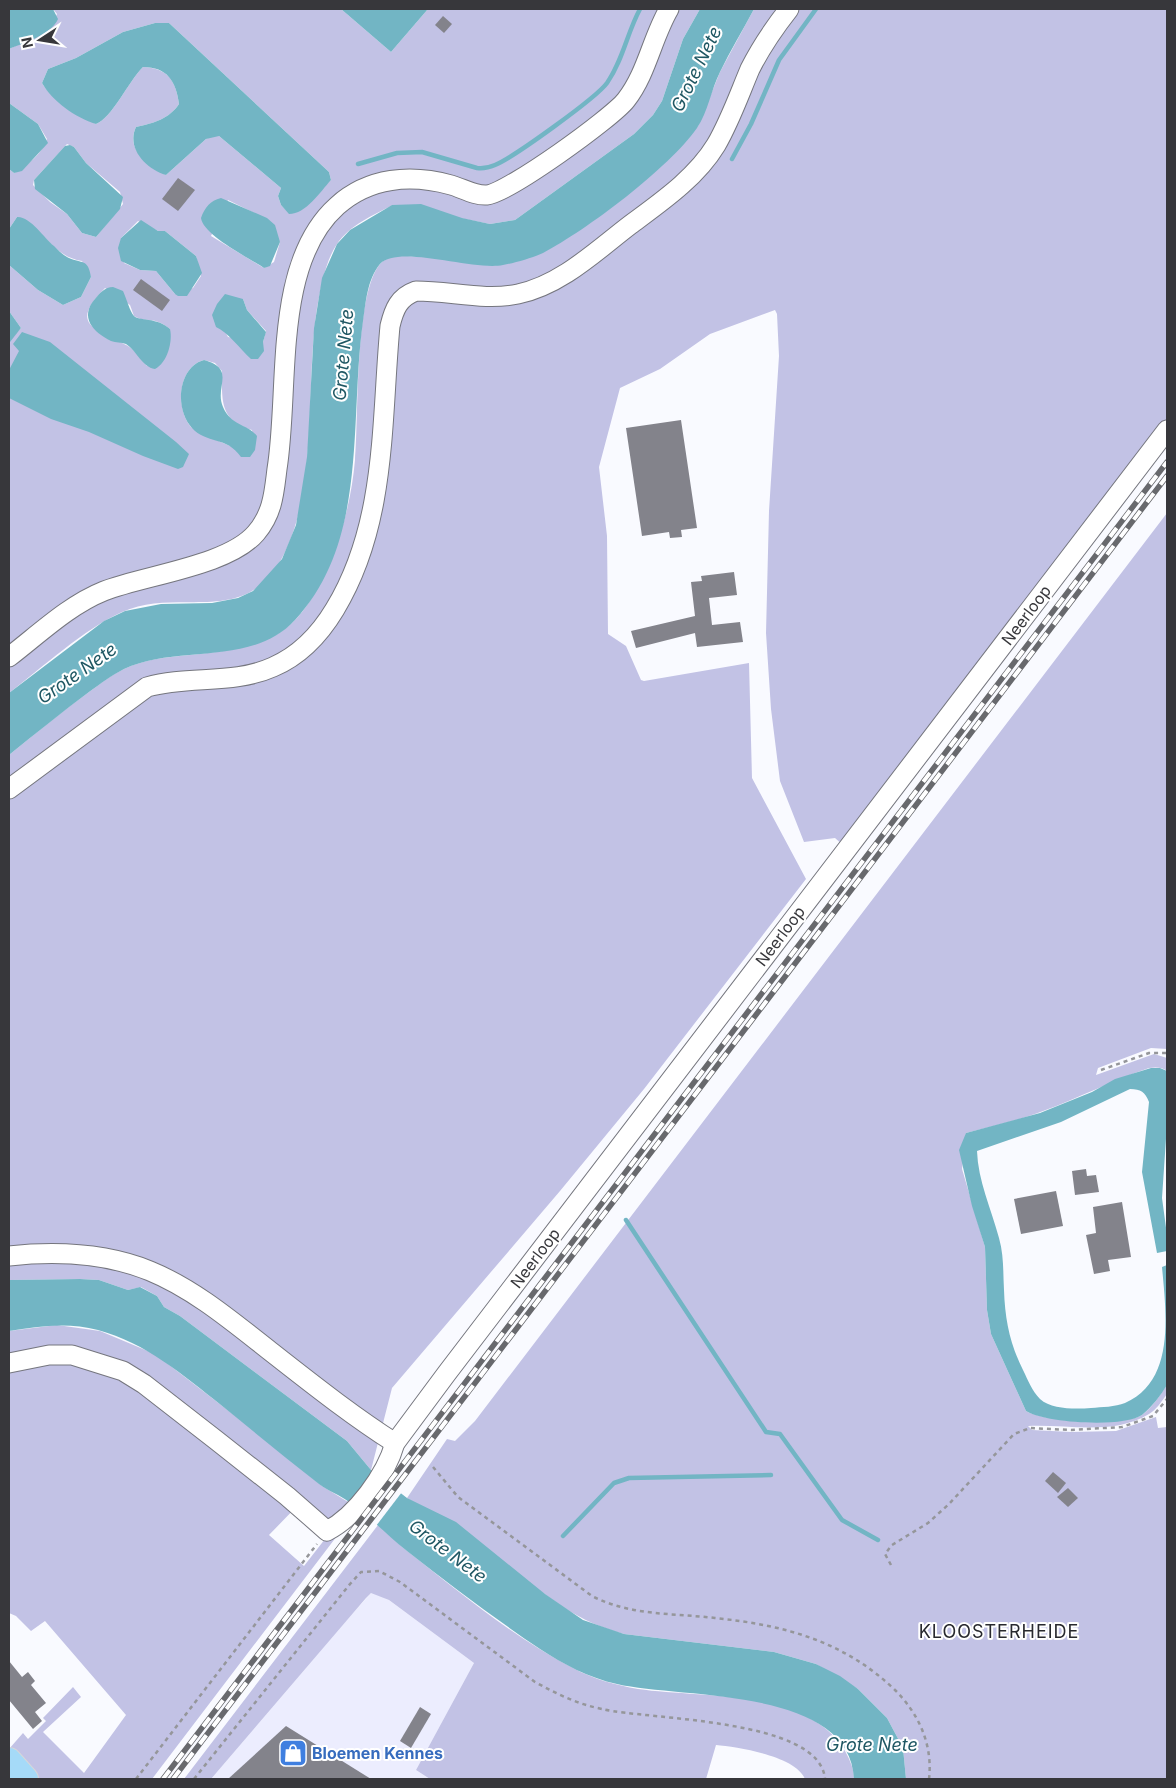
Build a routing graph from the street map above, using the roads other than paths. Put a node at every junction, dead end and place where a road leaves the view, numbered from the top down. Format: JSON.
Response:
{"nodes":[{"id":1,"x":669,"y":9,"type":"edge"},
{"id":2,"x":789,"y":9,"type":"edge"},
{"id":3,"x":1167,"y":430,"type":"edge"},
{"id":4,"x":9,"y":657,"type":"edge"},
{"id":5,"x":9,"y":789,"type":"edge"},
{"id":6,"x":9,"y":1256,"type":"edge"},
{"id":7,"x":9,"y":1363,"type":"edge"},
{"id":8,"x":395,"y":1443,"type":"junction"},
{"id":9,"x":9,"y":1760,"type":"edge"},
{"id":10,"x":26,"y":1779,"type":"edge"}],
"edges":[{"from":1,"to":4,"type":"street"},
{"from":2,"to":5,"type":"street"},
{"from":3,"to":8,"type":"street","name":"Neerloop"},
{"from":6,"to":8,"type":"street"},
{"from":7,"to":8,"type":"street","name":"Neerloop"},
{"from":9,"to":10,"type":"main road"}]}
